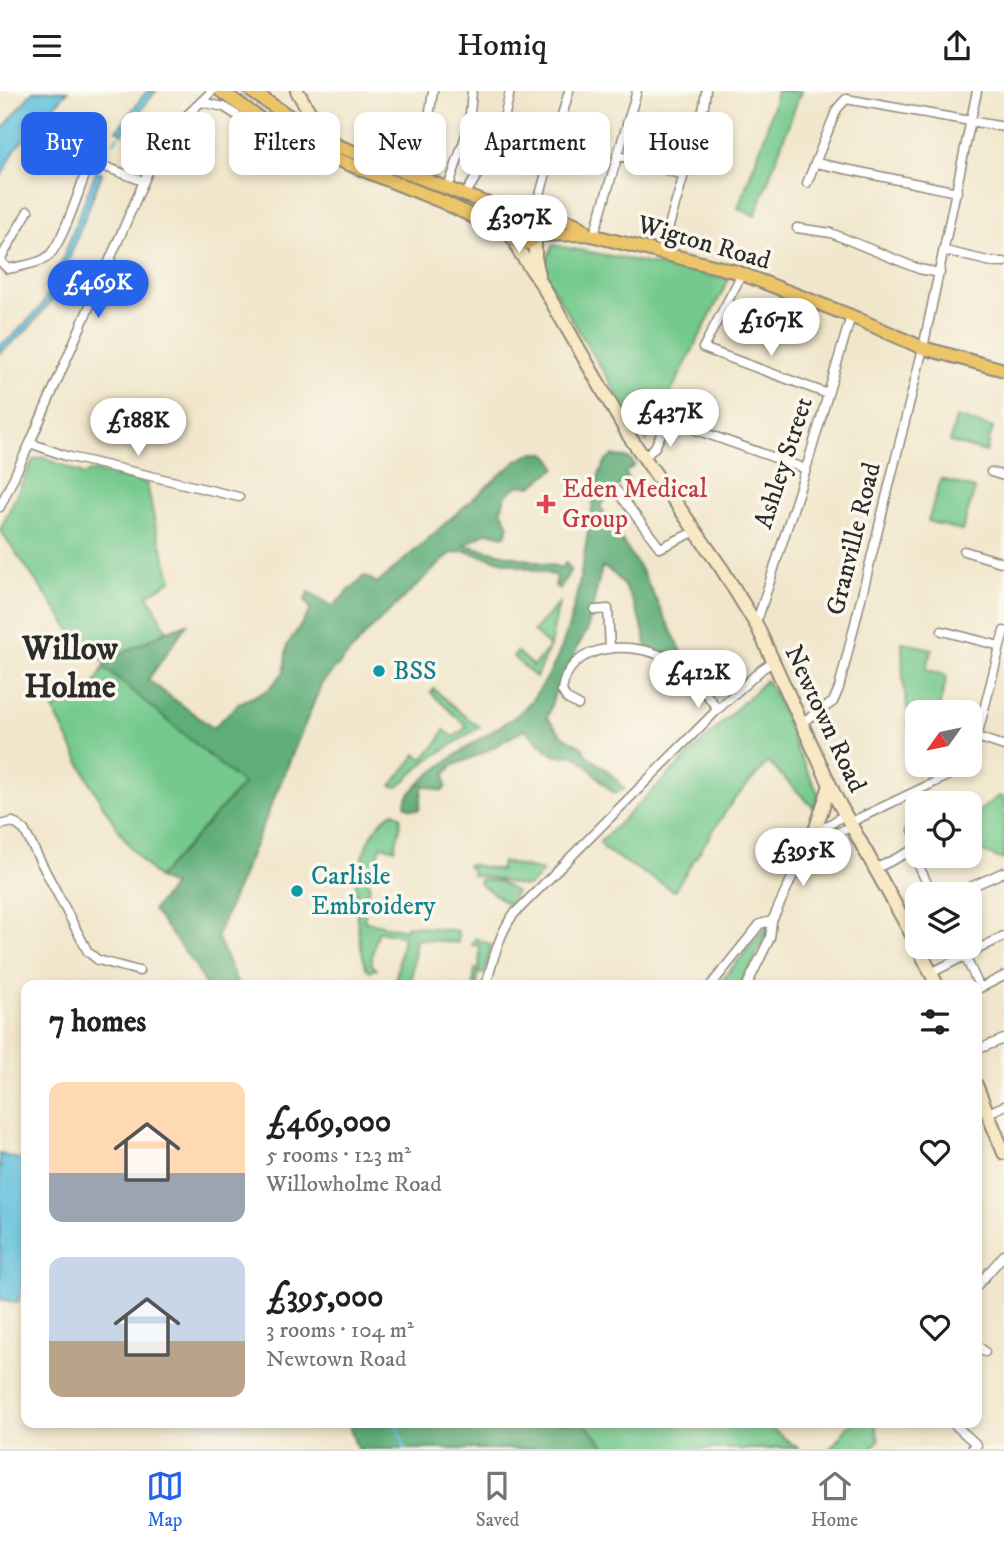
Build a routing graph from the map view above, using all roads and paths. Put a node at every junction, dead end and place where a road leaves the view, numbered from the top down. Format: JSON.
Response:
{"nodes":[{"id":1,"x":212,"y":91,"type":"edge"},
{"id":2,"x":221,"y":91,"type":"edge"},
{"id":3,"x":251,"y":91,"type":"edge"},
{"id":4,"x":297,"y":91,"type":"edge"},
{"id":5,"x":433,"y":91,"type":"edge"},
{"id":6,"x":472,"y":91,"type":"edge"},
{"id":7,"x":510,"y":91,"type":"edge"},
{"id":8,"x":569,"y":91,"type":"edge"},
{"id":9,"x":637,"y":91,"type":"edge"},
{"id":10,"x":706,"y":91,"type":"edge"},
{"id":11,"x":977,"y":91,"type":"edge"},
{"id":12,"x":201,"y":102,"type":"junction"},
{"id":13,"x":232,"y":112,"type":"edge"},
{"id":14,"x":250,"y":112,"type":"edge"},
{"id":15,"x":282,"y":112,"type":"edge"},
{"id":16,"x":309,"y":112,"type":"edge"},
{"id":17,"x":702,"y":112,"type":"edge"},
{"id":18,"x":970,"y":122,"type":"junction"},
{"id":19,"x":1004,"y":127,"type":"edge"},
{"id":20,"x":340,"y":145,"type":"edge"},
{"id":21,"x":617,"y":155,"type":"junction"},
{"id":22,"x":624,"y":157,"type":"edge"},
{"id":23,"x":340,"y":162,"type":"edge"},
{"id":24,"x":816,"y":163,"type":"junction"},
{"id":25,"x":683,"y":175,"type":"edge"},
{"id":26,"x":420,"y":177,"type":"junction"},
{"id":27,"x":142,"y":181,"type":"junction"},
{"id":28,"x":807,"y":184,"type":"dead end"},
{"id":29,"x":448,"y":188,"type":"junction"},
{"id":30,"x":957,"y":192,"type":"junction"},
{"id":31,"x":465,"y":195,"type":"junction"},
{"id":32,"x":28,"y":211,"type":"dead end"},
{"id":33,"x":528,"y":217,"type":"junction"},
{"id":34,"x":797,"y":228,"type":"dead end"},
{"id":35,"x":591,"y":234,"type":"junction"},
{"id":36,"x":536,"y":236,"type":"junction"},
{"id":37,"x":512,"y":238,"type":"junction"},
{"id":38,"x":945,"y":251,"type":"junction"},
{"id":39,"x":661,"y":253,"type":"junction"},
{"id":40,"x":0,"y":260,"type":"edge"},
{"id":41,"x":1004,"y":262,"type":"edge"},
{"id":42,"x":940,"y":273,"type":"junction"},
{"id":43,"x":742,"y":274,"type":"junction"},
{"id":44,"x":541,"y":283,"type":"junction"},
{"id":45,"x":851,"y":316,"type":"junction"},
{"id":46,"x":923,"y":348,"type":"junction"},
{"id":47,"x":1004,"y":370,"type":"edge"},
{"id":48,"x":828,"y":394,"type":"junction"},
{"id":49,"x":30,"y":443,"type":"junction"},
{"id":50,"x":644,"y":458,"type":"junction"},
{"id":51,"x":806,"y":469,"type":"junction"},
{"id":52,"x":991,"y":472,"type":"dead end"},
{"id":53,"x":1004,"y":476,"type":"edge"},
{"id":54,"x":617,"y":491,"type":"dead end"},
{"id":55,"x":239,"y":497,"type":"dead end"},
{"id":56,"x":0,"y":507,"type":"edge"},
{"id":57,"x":696,"y":531,"type":"junction"},
{"id":58,"x":964,"y":551,"type":"dead end"},
{"id":59,"x":1004,"y":563,"type":"edge"},
{"id":60,"x":595,"y":610,"type":"dead end"},
{"id":61,"x":755,"y":622,"type":"junction"},
{"id":62,"x":942,"y":631,"type":"dead end"},
{"id":63,"x":1004,"y":631,"type":"edge"},
{"id":64,"x":1000,"y":646,"type":"junction"},
{"id":65,"x":610,"y":649,"type":"junction"},
{"id":66,"x":774,"y":661,"type":"junction"},
{"id":67,"x":578,"y":705,"type":"dead end"},
{"id":68,"x":718,"y":709,"type":"junction"},
{"id":69,"x":982,"y":717,"type":"edge"},
{"id":70,"x":801,"y":723,"type":"junction"},
{"id":71,"x":982,"y":739,"type":"edge"},
{"id":72,"x":1004,"y":746,"type":"edge"},
{"id":73,"x":945,"y":777,"type":"edge"},
{"id":74,"x":830,"y":785,"type":"junction"},
{"id":75,"x":848,"y":822,"type":"junction"},
{"id":76,"x":0,"y":825,"type":"edge"},
{"id":77,"x":811,"y":843,"type":"junction"},
{"id":78,"x":905,"y":854,"type":"edge"},
{"id":79,"x":875,"y":869,"type":"junction"},
{"id":80,"x":1004,"y":872,"type":"edge"},
{"id":81,"x":982,"y":882,"type":"edge"},
{"id":82,"x":904,"y":918,"type":"edge"},
{"id":83,"x":772,"y":921,"type":"junction"},
{"id":84,"x":1004,"y":936,"type":"edge"},
{"id":85,"x":982,"y":947,"type":"edge"},
{"id":86,"x":924,"y":959,"type":"edge"},
{"id":87,"x":960,"y":959,"type":"edge"},
{"id":88,"x":967,"y":959,"type":"edge"},
{"id":89,"x":139,"y":971,"type":"dead end"},
{"id":90,"x":1004,"y":976,"type":"edge"},
{"id":91,"x":934,"y":979,"type":"edge"},
{"id":92,"x":487,"y":980,"type":"edge"},
{"id":93,"x":715,"y":980,"type":"edge"},
{"id":94,"x":749,"y":980,"type":"edge"},
{"id":95,"x":976,"y":980,"type":"edge"},
{"id":96,"x":982,"y":987,"type":"edge"},
{"id":97,"x":1004,"y":1039,"type":"edge"},
{"id":98,"x":982,"y":1048,"type":"edge"},
{"id":99,"x":982,"y":1104,"type":"edge"},
{"id":100,"x":1004,"y":1106,"type":"edge"},
{"id":101,"x":988,"y":1113,"type":"junction"},
{"id":102,"x":1004,"y":1153,"type":"edge"},
{"id":103,"x":1004,"y":1255,"type":"edge"},
{"id":104,"x":982,"y":1279,"type":"edge"},
{"id":105,"x":982,"y":1349,"type":"edge"},
{"id":106,"x":985,"y":1352,"type":"dead end"},
{"id":107,"x":958,"y":1428,"type":"edge"},
{"id":108,"x":972,"y":1449,"type":"edge"}],
"edges":[{"from":1,"to":12,"type":"street"},
{"from":2,"to":14,"type":"main road"},
{"from":3,"to":15,"type":"main road","name":"Wigton Road"},
{"from":4,"to":16,"type":"main road"},
{"from":5,"to":26,"type":"street"},
{"from":6,"to":29,"type":"street"},
{"from":7,"to":31,"type":"street"},
{"from":8,"to":33,"type":"street"},
{"from":9,"to":21,"type":"street"},
{"from":10,"to":17,"type":"street"},
{"from":11,"to":18,"type":"street","name":"Granville Road"},
{"from":12,"to":13,"type":"street"},
{"from":12,"to":27,"type":"street"},
{"from":18,"to":19,"type":"street"},
{"from":18,"to":24,"type":"street"},
{"from":18,"to":30,"type":"street","name":"Granville Road"},
{"from":20,"to":26,"type":"main road","name":"Wigton Road"},
{"from":21,"to":22,"type":"street"},
{"from":21,"to":35,"type":"street"},
{"from":23,"to":37,"type":"main road"},
{"from":24,"to":28,"type":"street"},
{"from":24,"to":30,"type":"street"},
{"from":25,"to":39,"type":"street"},
{"from":26,"to":29,"type":"main road","name":"Wigton Road"},
{"from":27,"to":40,"type":"street"},
{"from":27,"to":49,"type":"street"},
{"from":29,"to":31,"type":"main road","name":"Wigton Road"},
{"from":30,"to":38,"type":"street","name":"Granville Road"},
{"from":31,"to":33,"type":"main road","name":"Wigton Road"},
{"from":32,"to":40,"type":"street"},
{"from":33,"to":35,"type":"main road","name":"Wigton Road"},
{"from":33,"to":36,"type":"main road"},
{"from":33,"to":37,"type":"main road"},
{"from":34,"to":42,"type":"street"},
{"from":35,"to":36,"type":"main road","name":"Wigton Road"},
{"from":35,"to":39,"type":"main road","name":"Wigton Road"},
{"from":36,"to":37,"type":"main road"},
{"from":36,"to":44,"type":"main road"},
{"from":37,"to":44,"type":"main road","name":"Newtown Road"},
{"from":38,"to":41,"type":"street"},
{"from":38,"to":42,"type":"street","name":"Granville Road"},
{"from":39,"to":43,"type":"main road","name":"Wigton Road"},
{"from":42,"to":46,"type":"street","name":"Granville Road"},
{"from":43,"to":45,"type":"main road","name":"Wigton Road"},
{"from":43,"to":48,"type":"street"},
{"from":44,"to":50,"type":"main road","name":"Newtown Road"},
{"from":45,"to":46,"type":"main road","name":"Wigton Road"},
{"from":45,"to":48,"type":"street","name":"Ashley Street"},
{"from":46,"to":47,"type":"main road","name":"Wigton Road"},
{"from":46,"to":70,"type":"street","name":"Granville Road"},
{"from":48,"to":51,"type":"street","name":"Ashley Street"},
{"from":49,"to":55,"type":"street"},
{"from":49,"to":56,"type":"street"},
{"from":50,"to":51,"type":"street"},
{"from":50,"to":57,"type":"main road","name":"Newtown Road"},
{"from":51,"to":61,"type":"street","name":"Ashley Street"},
{"from":52,"to":53,"type":"street"},
{"from":54,"to":57,"type":"street"},
{"from":57,"to":61,"type":"main road","name":"Newtown Road"},
{"from":58,"to":59,"type":"street"},
{"from":60,"to":65,"type":"street"},
{"from":61,"to":66,"type":"main road","name":"Newtown Road"},
{"from":62,"to":64,"type":"street"},
{"from":63,"to":64,"type":"street"},
{"from":64,"to":69,"type":"street"},
{"from":65,"to":67,"type":"street"},
{"from":65,"to":68,"type":"street"},
{"from":66,"to":68,"type":"street"},
{"from":66,"to":70,"type":"main road","name":"Newtown Road"},
{"from":68,"to":92,"type":"street"},
{"from":70,"to":74,"type":"main road","name":"Newtown Road"},
{"from":71,"to":72,"type":"street"},
{"from":73,"to":75,"type":"street"},
{"from":74,"to":75,"type":"main road","name":"Newtown Road"},
{"from":74,"to":77,"type":"main road"},
{"from":75,"to":77,"type":"street"},
{"from":75,"to":77,"type":"street"},
{"from":75,"to":79,"type":"main road","name":"Newtown Road"},
{"from":76,"to":89,"type":"street"},
{"from":77,"to":83,"type":"street"},
{"from":78,"to":79,"type":"street"},
{"from":79,"to":82,"type":"main road","name":"Newtown Road"},
{"from":80,"to":81,"type":"street"},
{"from":83,"to":93,"type":"street"},
{"from":83,"to":94,"type":"street"},
{"from":84,"to":85,"type":"street"},
{"from":86,"to":91,"type":"main road","name":"Newtown Road"},
{"from":87,"to":91,"type":"street"},
{"from":88,"to":95,"type":"street"},
{"from":90,"to":96,"type":"street"},
{"from":97,"to":98,"type":"street"},
{"from":99,"to":101,"type":"main road"},
{"from":100,"to":101,"type":"street"},
{"from":101,"to":102,"type":"main road"},
{"from":103,"to":104,"type":"street"},
{"from":105,"to":106,"type":"street"},
{"from":107,"to":108,"type":"street"}]}
